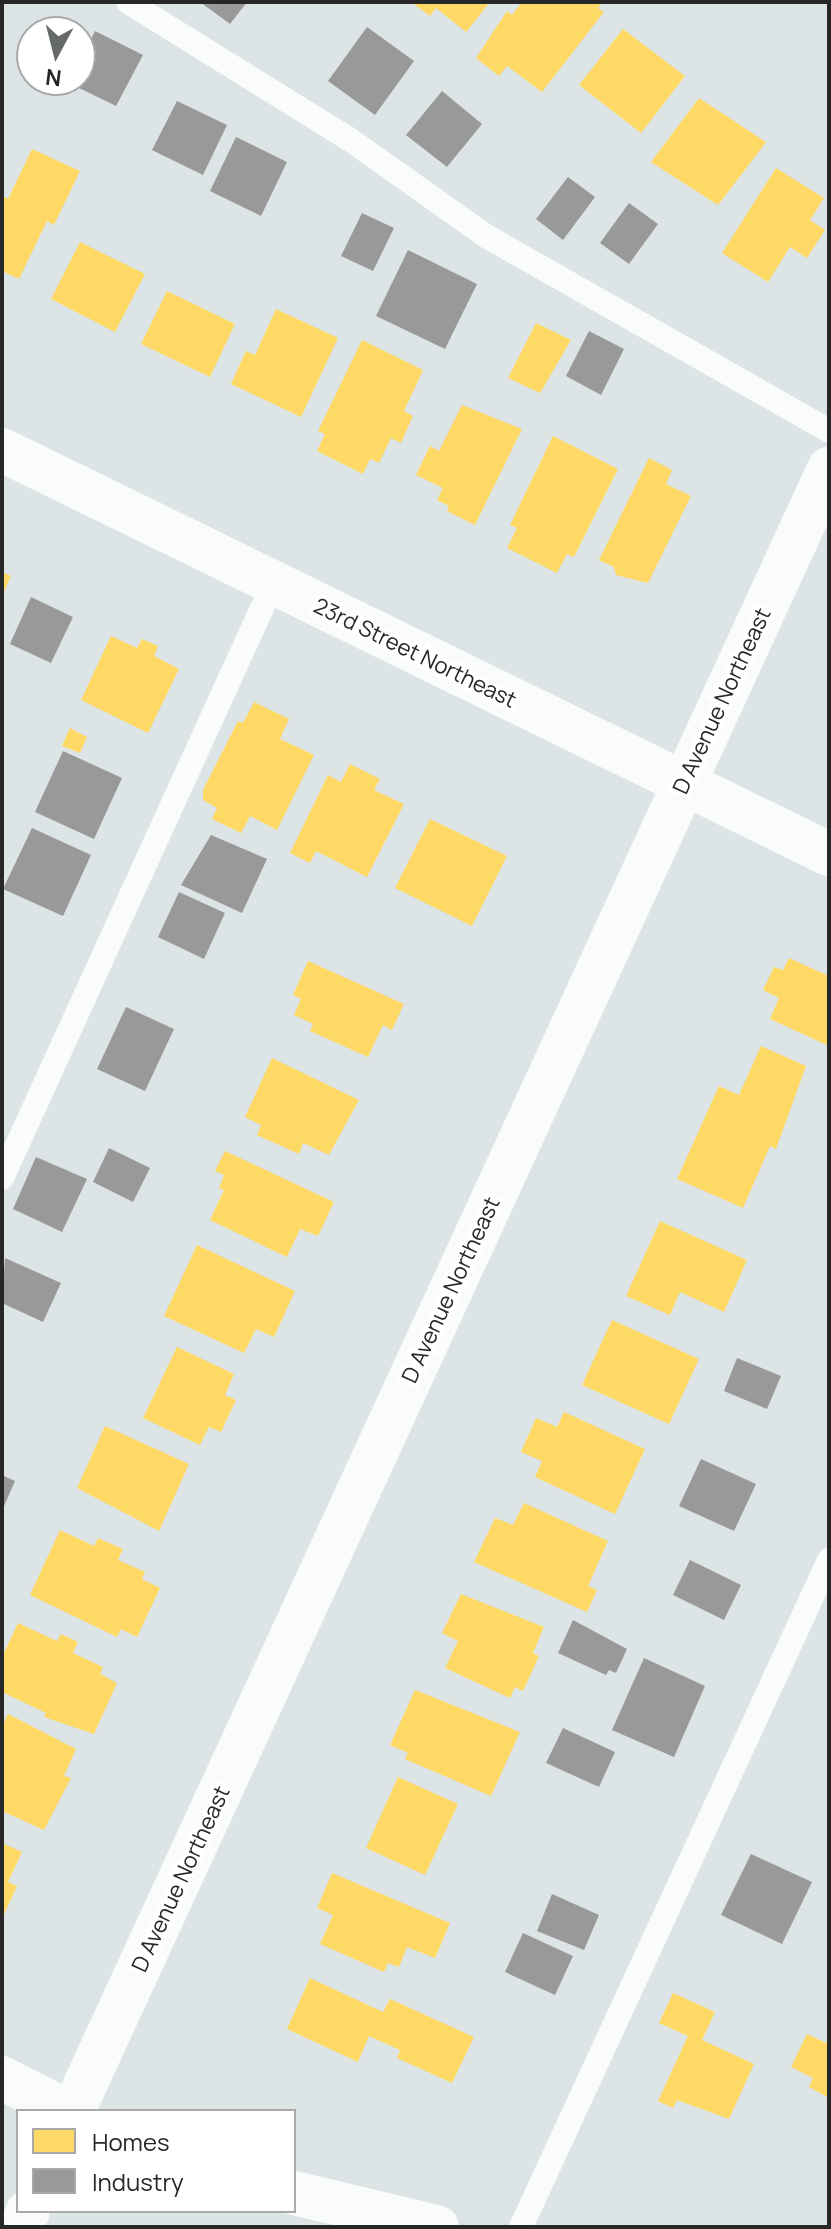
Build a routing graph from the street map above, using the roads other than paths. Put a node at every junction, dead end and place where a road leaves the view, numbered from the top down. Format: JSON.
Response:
{"nodes":[{"id":1,"x":128,"y":2,"type":"edge"},
{"id":2,"x":829,"y":431,"type":"edge"},
{"id":3,"x":2,"y":450,"type":"edge"},
{"id":4,"x":829,"y":469,"type":"edge"},
{"id":5,"x":273,"y":584,"type":"junction"},
{"id":6,"x":684,"y":783,"type":"junction"},
{"id":7,"x":829,"y":854,"type":"edge"},
{"id":8,"x":2,"y":1178,"type":"edge"},
{"id":9,"x":829,"y":1560,"type":"edge"},
{"id":10,"x":2,"y":2078,"type":"edge"},
{"id":11,"x":63,"y":2109,"type":"edge"},
{"id":12,"x":74,"y":2109,"type":"edge"},
{"id":13,"x":296,"y":2193,"type":"edge"},
{"id":14,"x":437,"y":2227,"type":"edge"},
{"id":15,"x":521,"y":2227,"type":"edge"}],
"edges":[{"from":1,"to":2,"type":"lane"},
{"from":3,"to":5,"type":"street","name":"23rd Street Northeast"},
{"from":4,"to":6,"type":"street","name":"D Avenue Northeast"},
{"from":5,"to":6,"type":"street","name":"23rd Street Northeast"},
{"from":5,"to":8,"type":"lane"},
{"from":6,"to":7,"type":"street","name":"23rd Street Northeast"},
{"from":6,"to":12,"type":"street","name":"D Avenue Northeast"},
{"from":9,"to":15,"type":"lane"},
{"from":10,"to":11,"type":"street"},
{"from":13,"to":14,"type":"street"}]}
